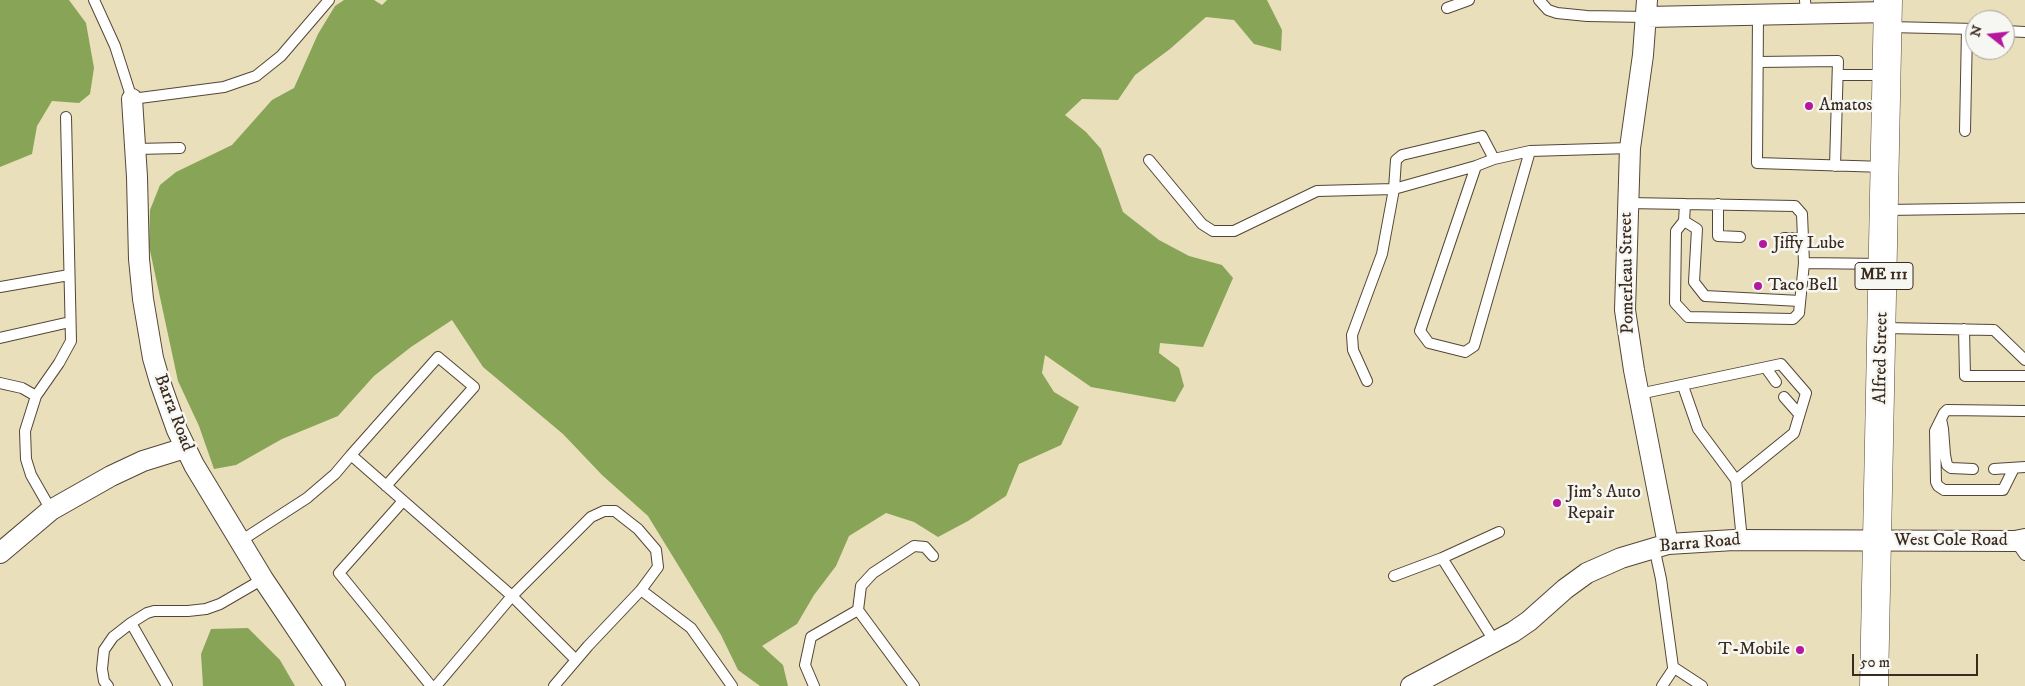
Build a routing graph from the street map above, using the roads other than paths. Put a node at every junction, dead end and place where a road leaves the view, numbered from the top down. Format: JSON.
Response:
{"nodes":[{"id":1,"x":94,"y":0,"type":"edge"},
{"id":2,"x":329,"y":0,"type":"edge"},
{"id":3,"x":1469,"y":0,"type":"edge"},
{"id":4,"x":1539,"y":0,"type":"edge"},
{"id":5,"x":1702,"y":0,"type":"edge"},
{"id":6,"x":1806,"y":7,"type":"edge"},
{"id":7,"x":1447,"y":8,"type":"dead end"},
{"id":8,"x":1647,"y":9,"type":"edge"},
{"id":9,"x":1888,"y":13,"type":"edge"},
{"id":10,"x":1758,"y":14,"type":"junction"},
{"id":11,"x":1715,"y":15,"type":"junction"},
{"id":12,"x":1965,"y":28,"type":"edge"},
{"id":13,"x":1969,"y":60,"type":"edge"},
{"id":14,"x":1758,"y":62,"type":"junction"},
{"id":15,"x":1838,"y":75,"type":"junction"},
{"id":16,"x":1887,"y":75,"type":"junction"},
{"id":17,"x":132,"y":99,"type":"junction"},
{"id":18,"x":66,"y":117,"type":"dead end"},
{"id":19,"x":1965,"y":131,"type":"dead end"},
{"id":20,"x":180,"y":148,"type":"dead end"},
{"id":21,"x":1630,"y":148,"type":"junction"},
{"id":22,"x":136,"y":149,"type":"junction"},
{"id":23,"x":1530,"y":151,"type":"junction"},
{"id":24,"x":1494,"y":159,"type":"junction"},
{"id":25,"x":1149,"y":160,"type":"dead end"},
{"id":26,"x":1476,"y":166,"type":"junction"},
{"id":27,"x":1835,"y":166,"type":"junction"},
{"id":28,"x":1886,"y":167,"type":"junction"},
{"id":29,"x":1394,"y":189,"type":"junction"},
{"id":30,"x":1627,"y":203,"type":"junction"},
{"id":31,"x":1685,"y":204,"type":"junction"},
{"id":32,"x":1718,"y":204,"type":"junction"},
{"id":33,"x":2025,"y":208,"type":"edge"},
{"id":34,"x":1885,"y":210,"type":"junction"},
{"id":35,"x":1684,"y":221,"type":"junction"},
{"id":36,"x":1740,"y":237,"type":"dead end"},
{"id":37,"x":1784,"y":238,"type":"dead end"},
{"id":38,"x":1803,"y":238,"type":"junction"},
{"id":39,"x":1804,"y":263,"type":"junction"},
{"id":40,"x":1884,"y":264,"type":"junction"},
{"id":41,"x":69,"y":275,"type":"junction"},
{"id":42,"x":0,"y":287,"type":"edge"},
{"id":43,"x":1800,"y":301,"type":"junction"},
{"id":44,"x":70,"y":322,"type":"junction"},
{"id":45,"x":1882,"y":328,"type":"junction"},
{"id":46,"x":1964,"y":329,"type":"junction"},
{"id":47,"x":0,"y":338,"type":"edge"},
{"id":48,"x":2025,"y":360,"type":"edge"},
{"id":49,"x":1766,"y":368,"type":"junction"},
{"id":50,"x":2025,"y":376,"type":"edge"},
{"id":51,"x":1367,"y":381,"type":"dead end"},
{"id":52,"x":1776,"y":382,"type":"dead end"},
{"id":53,"x":0,"y":383,"type":"edge"},
{"id":54,"x":1683,"y":386,"type":"junction"},
{"id":55,"x":1639,"y":394,"type":"junction"},
{"id":56,"x":36,"y":396,"type":"junction"},
{"id":57,"x":1784,"y":397,"type":"dead end"},
{"id":58,"x":2025,"y":411,"type":"edge"},
{"id":59,"x":1800,"y":414,"type":"junction"},
{"id":60,"x":1941,"y":418,"type":"junction"},
{"id":61,"x":185,"y":448,"type":"junction"},
{"id":62,"x":352,"y":455,"type":"junction"},
{"id":63,"x":2025,"y":467,"type":"edge"},
{"id":64,"x":2014,"y":468,"type":"junction"},
{"id":65,"x":1973,"y":469,"type":"dead end"},
{"id":66,"x":1994,"y":469,"type":"dead end"},
{"id":67,"x":1736,"y":480,"type":"junction"},
{"id":68,"x":386,"y":486,"type":"junction"},
{"id":69,"x":403,"y":501,"type":"junction"},
{"id":70,"x":51,"y":510,"type":"junction"},
{"id":71,"x":1499,"y":532,"type":"dead end"},
{"id":72,"x":1742,"y":540,"type":"junction"},
{"id":73,"x":1878,"y":540,"type":"junction"},
{"id":74,"x":240,"y":542,"type":"junction"},
{"id":75,"x":2022,"y":545,"type":"edge"},
{"id":76,"x":1661,"y":546,"type":"junction"},
{"id":77,"x":0,"y":553,"type":"edge"},
{"id":78,"x":933,"y":556,"type":"dead end"},
{"id":79,"x":1442,"y":558,"type":"junction"},
{"id":80,"x":1394,"y":576,"type":"dead end"},
{"id":81,"x":262,"y":579,"type":"junction"},
{"id":82,"x":641,"y":590,"type":"junction"},
{"id":83,"x":512,"y":596,"type":"junction"},
{"id":84,"x":858,"y":610,"type":"junction"},
{"id":85,"x":131,"y":624,"type":"junction"},
{"id":86,"x":1495,"y":642,"type":"junction"},
{"id":87,"x":576,"y":660,"type":"junction"},
{"id":88,"x":1674,"y":668,"type":"junction"},
{"id":89,"x":108,"y":686,"type":"edge"},
{"id":90,"x":168,"y":686,"type":"edge"},
{"id":91,"x":335,"y":686,"type":"edge"},
{"id":92,"x":431,"y":686,"type":"edge"},
{"id":93,"x":436,"y":686,"type":"edge"},
{"id":94,"x":554,"y":686,"type":"edge"},
{"id":95,"x":732,"y":686,"type":"edge"},
{"id":96,"x":814,"y":686,"type":"edge"},
{"id":97,"x":914,"y":686,"type":"edge"},
{"id":98,"x":1411,"y":686,"type":"edge"},
{"id":99,"x":1662,"y":686,"type":"edge"},
{"id":100,"x":1702,"y":686,"type":"edge"},
{"id":101,"x":1874,"y":686,"type":"edge"}],
"edges":[{"from":1,"to":17,"type":"lane"},
{"from":2,"to":17,"type":"lane"},
{"from":3,"to":7,"type":"lane"},
{"from":4,"to":8,"type":"lane"},
{"from":5,"to":11,"type":"street"},
{"from":6,"to":9,"type":"street"},
{"from":6,"to":10,"type":"street"},
{"from":8,"to":11,"type":"street"},
{"from":8,"to":21,"type":"street","name":"Pomerleau Street"},
{"from":9,"to":12,"type":"lane"},
{"from":9,"to":16,"type":"main road","name":"Alfred Street","number":"ME 111"},
{"from":10,"to":11,"type":"street"},
{"from":10,"to":14,"type":"lane"},
{"from":13,"to":19,"type":"lane"},
{"from":14,"to":15,"type":"lane"},
{"from":14,"to":27,"type":"lane"},
{"from":15,"to":16,"type":"lane"},
{"from":15,"to":27,"type":"lane"},
{"from":16,"to":28,"type":"main road","name":"Alfred Street","number":"ME 111"},
{"from":17,"to":22,"type":"street","name":"Barra Road"},
{"from":18,"to":41,"type":"lane"},
{"from":20,"to":22,"type":"lane"},
{"from":21,"to":23,"type":"lane"},
{"from":21,"to":30,"type":"street","name":"Pomerleau Street"},
{"from":22,"to":61,"type":"street","name":"Barra Road"},
{"from":23,"to":24,"type":"lane"},
{"from":23,"to":26,"type":"lane"},
{"from":24,"to":26,"type":"lane"},
{"from":24,"to":29,"type":"lane"},
{"from":25,"to":29,"type":"lane"},
{"from":26,"to":29,"type":"lane"},
{"from":27,"to":28,"type":"lane"},
{"from":28,"to":34,"type":"main road","name":"Alfred Street","number":"ME 111"},
{"from":29,"to":51,"type":"lane"},
{"from":30,"to":31,"type":"lane"},
{"from":30,"to":55,"type":"street","name":"Pomerleau Street"},
{"from":31,"to":32,"type":"lane"},
{"from":31,"to":35,"type":"lane"},
{"from":32,"to":36,"type":"lane"},
{"from":32,"to":38,"type":"lane"},
{"from":33,"to":34,"type":"lane"},
{"from":34,"to":40,"type":"main road","name":"Alfred Street","number":"ME 111"},
{"from":35,"to":43,"type":"lane"},
{"from":35,"to":43,"type":"lane"},
{"from":37,"to":38,"type":"lane"},
{"from":38,"to":39,"type":"lane"},
{"from":39,"to":40,"type":"lane"},
{"from":39,"to":43,"type":"lane"},
{"from":40,"to":45,"type":"main road","name":"Alfred Street","number":"ME 111"},
{"from":41,"to":42,"type":"lane"},
{"from":41,"to":44,"type":"lane"},
{"from":44,"to":47,"type":"lane"},
{"from":44,"to":56,"type":"lane"},
{"from":45,"to":46,"type":"lane"},
{"from":45,"to":73,"type":"main road","name":"Alfred Street","number":"ME 111"},
{"from":46,"to":48,"type":"lane"},
{"from":46,"to":50,"type":"lane"},
{"from":49,"to":52,"type":"lane"},
{"from":49,"to":54,"type":"lane"},
{"from":49,"to":59,"type":"lane"},
{"from":53,"to":56,"type":"lane"},
{"from":54,"to":55,"type":"lane"},
{"from":54,"to":67,"type":"lane"},
{"from":55,"to":76,"type":"street","name":"Pomerleau Street"},
{"from":56,"to":70,"type":"lane"},
{"from":57,"to":59,"type":"lane"},
{"from":58,"to":60,"type":"lane"},
{"from":59,"to":67,"type":"lane"},
{"from":60,"to":64,"type":"lane"},
{"from":60,"to":65,"type":"lane"},
{"from":61,"to":70,"type":"street"},
{"from":61,"to":74,"type":"street","name":"Barra Road"},
{"from":62,"to":68,"type":"lane"},
{"from":62,"to":68,"type":"lane"},
{"from":62,"to":74,"type":"lane"},
{"from":63,"to":64,"type":"lane"},
{"from":64,"to":66,"type":"lane"},
{"from":67,"to":72,"type":"lane"},
{"from":68,"to":69,"type":"lane"},
{"from":69,"to":83,"type":"lane"},
{"from":69,"to":92,"type":"lane"},
{"from":70,"to":77,"type":"street"},
{"from":71,"to":79,"type":"lane"},
{"from":72,"to":73,"type":"street","name":"Barra Road"},
{"from":72,"to":76,"type":"street","name":"Barra Road"},
{"from":73,"to":75,"type":"street","name":"West Cole Road"},
{"from":73,"to":101,"type":"main road","name":"Alfred Street","number":"ME 111"},
{"from":74,"to":81,"type":"street","name":"Barra Road"},
{"from":76,"to":86,"type":"street","name":"Barra Road"},
{"from":76,"to":88,"type":"lane"},
{"from":78,"to":84,"type":"lane"},
{"from":79,"to":80,"type":"lane"},
{"from":79,"to":86,"type":"lane"},
{"from":81,"to":85,"type":"lane"},
{"from":81,"to":91,"type":"street","name":"Barra Road"},
{"from":82,"to":83,"type":"lane"},
{"from":82,"to":87,"type":"lane"},
{"from":82,"to":95,"type":"lane"},
{"from":83,"to":87,"type":"lane"},
{"from":83,"to":93,"type":"lane"},
{"from":84,"to":96,"type":"lane"},
{"from":84,"to":97,"type":"lane"},
{"from":85,"to":89,"type":"lane"},
{"from":85,"to":90,"type":"lane"},
{"from":86,"to":98,"type":"street","name":"Barra Road"},
{"from":87,"to":94,"type":"lane"},
{"from":88,"to":99,"type":"lane"},
{"from":88,"to":100,"type":"lane"}]}
